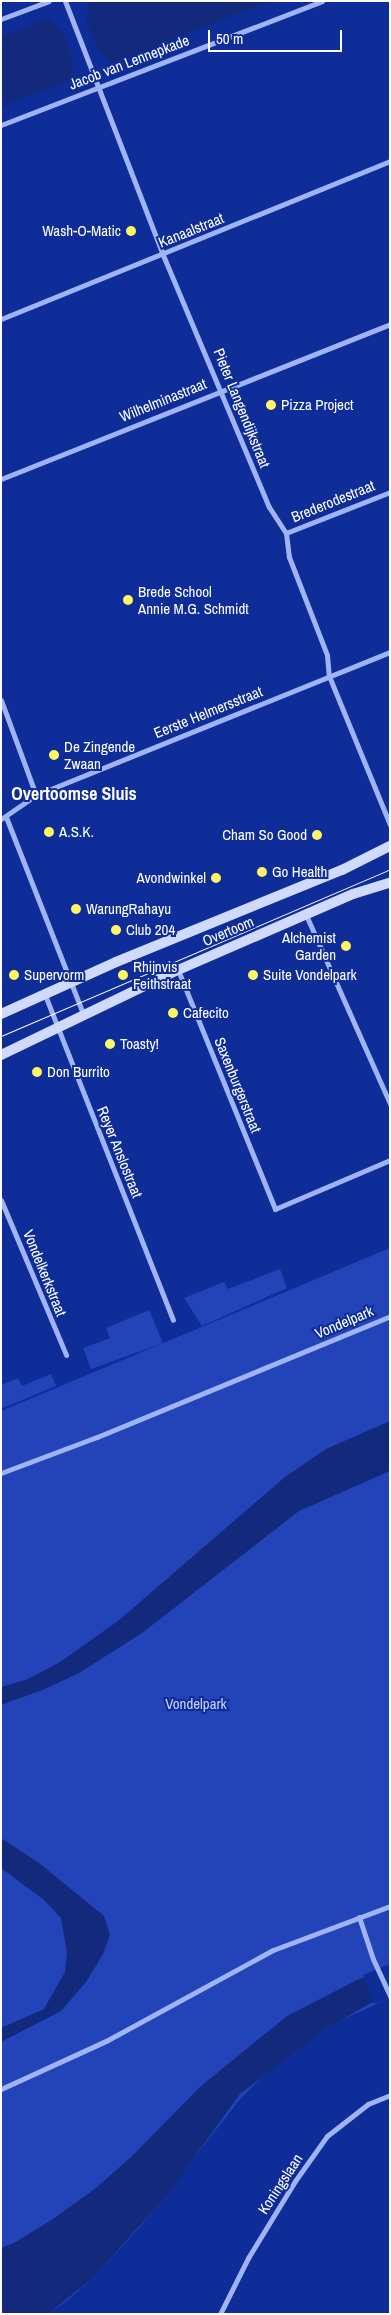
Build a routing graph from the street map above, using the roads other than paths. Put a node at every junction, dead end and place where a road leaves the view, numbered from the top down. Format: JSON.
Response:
{"nodes":[{"id":1,"x":49,"y":1,"type":"edge"},
{"id":2,"x":65,"y":1,"type":"edge"},
{"id":3,"x":322,"y":1,"type":"edge"},
{"id":4,"x":1,"y":19,"type":"edge"},
{"id":5,"x":99,"y":87,"type":"junction"},
{"id":6,"x":1,"y":125,"type":"edge"},
{"id":7,"x":390,"y":162,"type":"edge"},
{"id":8,"x":163,"y":254,"type":"junction"},
{"id":9,"x":1,"y":319,"type":"edge"},
{"id":10,"x":390,"y":324,"type":"edge"},
{"id":11,"x":221,"y":390,"type":"junction"},
{"id":12,"x":1,"y":479,"type":"edge"},
{"id":13,"x":390,"y":492,"type":"edge"},
{"id":14,"x":286,"y":533,"type":"junction"},
{"id":15,"x":390,"y":652,"type":"edge"},
{"id":16,"x":329,"y":676,"type":"junction"},
{"id":17,"x":1,"y":700,"type":"edge"},
{"id":18,"x":36,"y":794,"type":"junction"},
{"id":19,"x":4,"y":818,"type":"edge"},
{"id":20,"x":390,"y":825,"type":"edge"},
{"id":21,"x":390,"y":846,"type":"edge"},
{"id":22,"x":390,"y":883,"type":"edge"},
{"id":23,"x":306,"y":914,"type":"junction"},
{"id":24,"x":178,"y":970,"type":"junction"},
{"id":25,"x":72,"y":982,"type":"junction"},
{"id":26,"x":45,"y":994,"type":"junction"},
{"id":27,"x":1,"y":1014,"type":"edge"},
{"id":28,"x":84,"y":1016,"type":"junction"},
{"id":29,"x":58,"y":1028,"type":"junction"},
{"id":30,"x":1,"y":1055,"type":"edge"},
{"id":31,"x":390,"y":1104,"type":"edge"},
{"id":32,"x":390,"y":1160,"type":"edge"},
{"id":33,"x":1,"y":1200,"type":"edge"},
{"id":34,"x":390,"y":1316,"type":"edge"},
{"id":35,"x":173,"y":1320,"type":"dead end"},
{"id":36,"x":66,"y":1355,"type":"dead end"},
{"id":37,"x":1,"y":1473,"type":"edge"},
{"id":38,"x":390,"y":1906,"type":"edge"},
{"id":39,"x":359,"y":1917,"type":"junction"},
{"id":40,"x":390,"y":1996,"type":"edge"},
{"id":41,"x":1,"y":2089,"type":"edge"},
{"id":42,"x":390,"y":2095,"type":"edge"},
{"id":43,"x":220,"y":2314,"type":"edge"}],
"edges":[{"from":1,"to":4,"type":"street"},
{"from":2,"to":5,"type":"street","name":"Pieter Langendijkstraat"},
{"from":3,"to":5,"type":"street","name":"Jacob van Lennepkade"},
{"from":5,"to":6,"type":"street","name":"Jacob van Lennepkade"},
{"from":5,"to":8,"type":"street","name":"Pieter Langendijkstraat"},
{"from":7,"to":8,"type":"street","name":"Kanaalstraat"},
{"from":8,"to":9,"type":"street","name":"Kanaalstraat"},
{"from":8,"to":11,"type":"street","name":"Pieter Langendijkstraat"},
{"from":10,"to":11,"type":"street","name":"Wilhelminastraat"},
{"from":11,"to":12,"type":"street","name":"Wilhelminastraat"},
{"from":11,"to":14,"type":"street","name":"Pieter Langendijkstraat"},
{"from":13,"to":14,"type":"street","name":"Brederodestraat"},
{"from":14,"to":16,"type":"street","name":"Pieter Langendijkstraat"},
{"from":15,"to":16,"type":"street","name":"Eerste Helmersstraat"},
{"from":16,"to":18,"type":"street","name":"Eerste Helmersstraat"},
{"from":16,"to":20,"type":"street","name":"Pieter Langendijkstraat"},
{"from":17,"to":18,"type":"street"},
{"from":18,"to":19,"type":"street","name":"Eerste Helmersstraat"},
{"from":19,"to":25,"type":"street"},
{"from":21,"to":25,"type":"main road","name":"Overtoom"},
{"from":22,"to":23,"type":"main road","name":"Overtoom"},
{"from":23,"to":24,"type":"main road","name":"Overtoom"},
{"from":23,"to":31,"type":"street"},
{"from":24,"to":28,"type":"main road","name":"Overtoom"},
{"from":24,"to":32,"type":"street","name":"Saxenburgerstraat"},
{"from":25,"to":26,"type":"main road","name":"Overtoom"},
{"from":25,"to":28,"type":"street"},
{"from":26,"to":27,"type":"main road","name":"Overtoom"},
{"from":26,"to":29,"type":"street","name":"Reyer Anslostraat"},
{"from":28,"to":29,"type":"main road","name":"Overtoom"},
{"from":29,"to":30,"type":"main road","name":"Overtoom"},
{"from":29,"to":35,"type":"street","name":"Reyer Anslostraat"},
{"from":33,"to":36,"type":"street","name":"Vondelkerkstraat"},
{"from":34,"to":37,"type":"street","name":"Vondelpark"},
{"from":38,"to":39,"type":"street"},
{"from":39,"to":40,"type":"street"},
{"from":39,"to":41,"type":"street"},
{"from":42,"to":43,"type":"street","name":"Koningslaan"}]}
